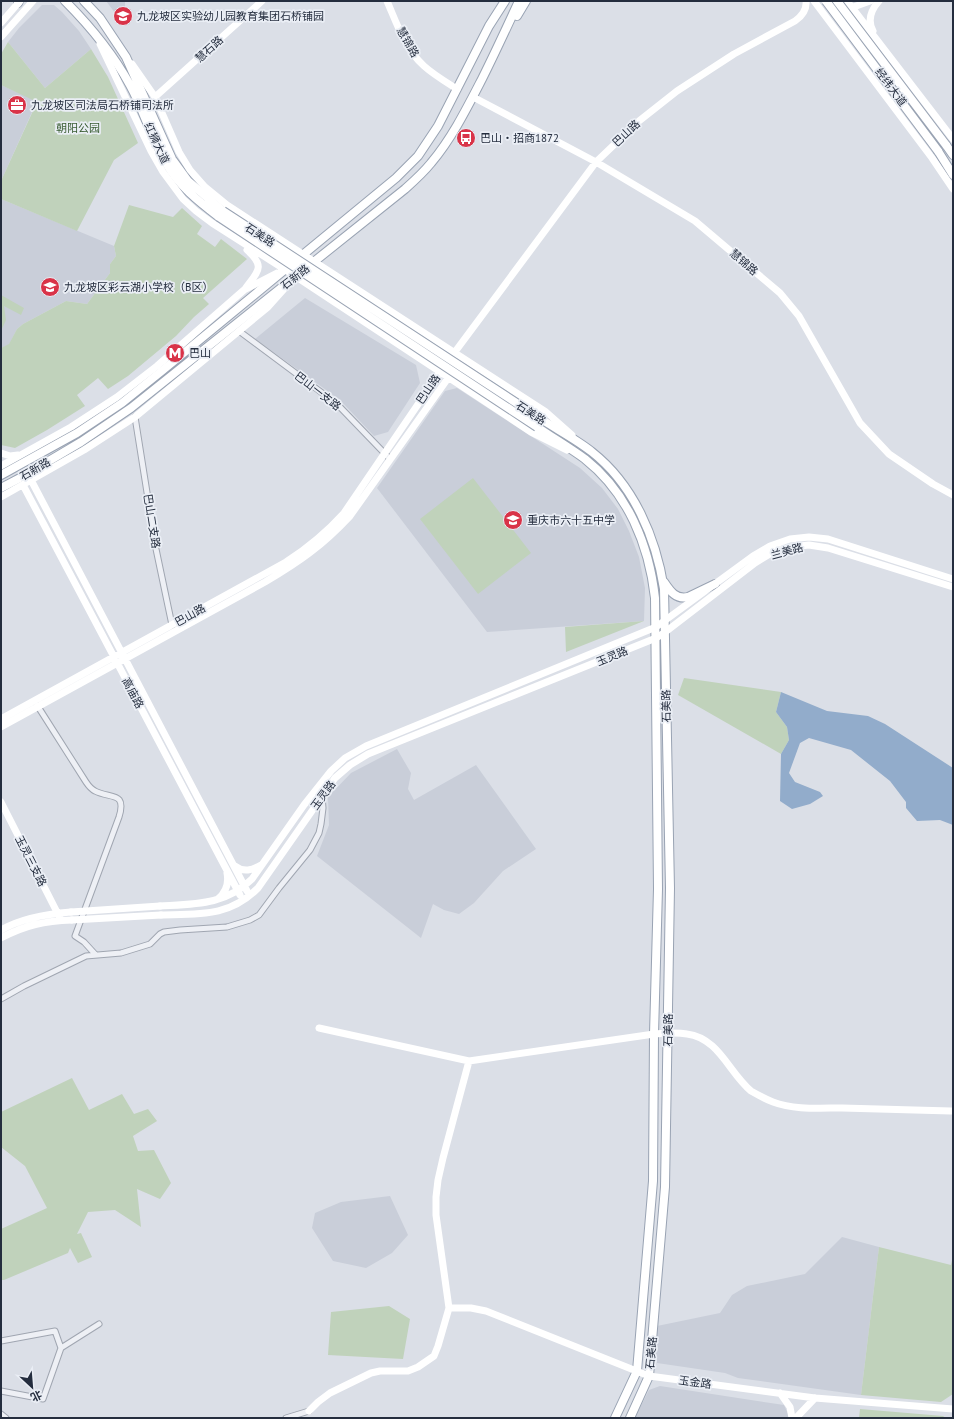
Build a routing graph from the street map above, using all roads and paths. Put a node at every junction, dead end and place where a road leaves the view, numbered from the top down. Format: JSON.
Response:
{"nodes":[{"id":1,"x":33,"y":1,"type":"edge"},
{"id":2,"x":65,"y":1,"type":"edge"},
{"id":3,"x":84,"y":1,"type":"edge"},
{"id":4,"x":93,"y":1,"type":"edge"},
{"id":5,"x":262,"y":1,"type":"edge"},
{"id":6,"x":387,"y":1,"type":"edge"},
{"id":7,"x":502,"y":1,"type":"edge"},
{"id":8,"x":505,"y":1,"type":"edge"},
{"id":9,"x":519,"y":1,"type":"edge"},
{"id":10,"x":526,"y":1,"type":"edge"},
{"id":11,"x":806,"y":1,"type":"edge"},
{"id":12,"x":816,"y":1,"type":"edge"},
{"id":13,"x":826,"y":1,"type":"edge"},
{"id":14,"x":837,"y":1,"type":"edge"},
{"id":15,"x":847,"y":1,"type":"edge"},
{"id":16,"x":870,"y":1,"type":"edge"},
{"id":17,"x":879,"y":1,"type":"edge"},
{"id":18,"x":19,"y":2,"type":"edge"},
{"id":19,"x":852,"y":8,"type":"junction"},
{"id":20,"x":1,"y":23,"type":"edge"},
{"id":21,"x":489,"y":26,"type":"junction"},
{"id":22,"x":94,"y":31,"type":"junction"},
{"id":23,"x":505,"y":33,"type":"junction"},
{"id":24,"x":1,"y":37,"type":"edge"},
{"id":25,"x":117,"y":42,"type":"junction"},
{"id":26,"x":879,"y":42,"type":"junction"},
{"id":27,"x":126,"y":57,"type":"junction"},
{"id":28,"x":457,"y":89,"type":"junction"},
{"id":29,"x":155,"y":97,"type":"junction"},
{"id":30,"x":473,"y":97,"type":"junction"},
{"id":31,"x":950,"y":142,"type":"edge"},
{"id":32,"x":953,"y":155,"type":"edge"},
{"id":33,"x":596,"y":162,"type":"junction"},
{"id":34,"x":953,"y":175,"type":"edge"},
{"id":35,"x":953,"y":189,"type":"edge"},
{"id":36,"x":221,"y":214,"type":"junction"},
{"id":37,"x":232,"y":236,"type":"junction"},
{"id":38,"x":303,"y":255,"type":"junction"},
{"id":39,"x":314,"y":262,"type":"junction"},
{"id":40,"x":285,"y":269,"type":"junction"},
{"id":41,"x":295,"y":276,"type":"junction"},
{"id":42,"x":244,"y":290,"type":"junction"},
{"id":43,"x":239,"y":331,"type":"junction"},
{"id":44,"x":454,"y":353,"type":"junction"},
{"id":45,"x":462,"y":358,"type":"junction"},
{"id":46,"x":440,"y":372,"type":"junction"},
{"id":47,"x":448,"y":378,"type":"junction"},
{"id":48,"x":135,"y":417,"type":"junction"},
{"id":49,"x":26,"y":452,"type":"junction"},
{"id":50,"x":592,"y":452,"type":"junction"},
{"id":51,"x":1,"y":453,"type":"edge"},
{"id":52,"x":384,"y":454,"type":"junction"},
{"id":53,"x":390,"y":459,"type":"junction"},
{"id":54,"x":585,"y":460,"type":"junction"},
{"id":55,"x":1,"y":466,"type":"edge"},
{"id":56,"x":1,"y":475,"type":"edge"},
{"id":57,"x":31,"y":480,"type":"junction"},
{"id":58,"x":23,"y":485,"type":"junction"},
{"id":59,"x":1,"y":488,"type":"edge"},
{"id":60,"x":953,"y":495,"type":"edge"},
{"id":61,"x":1,"y":497,"type":"edge"},
{"id":62,"x":662,"y":575,"type":"junction"},
{"id":63,"x":953,"y":579,"type":"edge"},
{"id":64,"x":715,"y":584,"type":"junction"},
{"id":65,"x":953,"y":587,"type":"edge"},
{"id":66,"x":665,"y":621,"type":"junction"},
{"id":67,"x":172,"y":625,"type":"junction"},
{"id":68,"x":656,"y":627,"type":"junction"},
{"id":69,"x":664,"y":633,"type":"junction"},
{"id":70,"x":656,"y":638,"type":"junction"},
{"id":71,"x":124,"y":655,"type":"junction"},
{"id":72,"x":116,"y":660,"type":"junction"},
{"id":73,"x":36,"y":704,"type":"junction"},
{"id":74,"x":1,"y":719,"type":"edge"},
{"id":75,"x":1,"y":727,"type":"edge"},
{"id":76,"x":322,"y":795,"type":"junction"},
{"id":77,"x":1,"y":802,"type":"edge"},
{"id":78,"x":263,"y":863,"type":"junction"},
{"id":79,"x":233,"y":865,"type":"junction"},
{"id":80,"x":225,"y":867,"type":"junction"},
{"id":81,"x":245,"y":887,"type":"junction"},
{"id":82,"x":238,"y":891,"type":"junction"},
{"id":83,"x":250,"y":896,"type":"junction"},
{"id":84,"x":217,"y":900,"type":"junction"},
{"id":85,"x":243,"y":901,"type":"junction"},
{"id":86,"x":58,"y":913,"type":"junction"},
{"id":87,"x":62,"y":920,"type":"junction"},
{"id":88,"x":1,"y":930,"type":"edge"},
{"id":89,"x":1,"y":938,"type":"edge"},
{"id":90,"x":95,"y":954,"type":"junction"},
{"id":91,"x":1,"y":999,"type":"edge"},
{"id":92,"x":319,"y":1028,"type":"dead end"},
{"id":93,"x":668,"y":1033,"type":"junction"},
{"id":94,"x":654,"y":1034,"type":"junction"},
{"id":95,"x":469,"y":1060,"type":"junction"},
{"id":96,"x":952,"y":1111,"type":"edge"},
{"id":97,"x":449,"y":1308,"type":"junction"},
{"id":98,"x":99,"y":1324,"type":"dead end"},
{"id":99,"x":1,"y":1341,"type":"edge"},
{"id":100,"x":61,"y":1348,"type":"junction"},
{"id":101,"x":636,"y":1371,"type":"junction"},
{"id":102,"x":649,"y":1376,"type":"junction"},
{"id":103,"x":1,"y":1391,"type":"edge"},
{"id":104,"x":780,"y":1393,"type":"junction"},
{"id":105,"x":815,"y":1398,"type":"junction"},
{"id":106,"x":953,"y":1409,"type":"edge"},
{"id":107,"x":309,"y":1411,"type":"joint"},
{"id":108,"x":1,"y":1414,"type":"edge"},
{"id":109,"x":6,"y":1418,"type":"edge"},
{"id":110,"x":286,"y":1418,"type":"edge"},
{"id":111,"x":615,"y":1418,"type":"edge"},
{"id":112,"x":630,"y":1418,"type":"edge"},
{"id":113,"x":792,"y":1418,"type":"edge"},
{"id":114,"x":796,"y":1418,"type":"edge"}],
"edges":[{"from":1,"to":24,"type":"street"},
{"from":2,"to":22,"type":"main road","name":"红狮大道"},
{"from":3,"to":25,"type":"main road","name":"红狮大道"},
{"from":4,"to":25,"type":"main road"},
{"from":5,"to":29,"type":"street","name":"慧石路"},
{"from":6,"to":28,"type":"street","name":"慧锦路"},
{"from":7,"to":21,"type":"main road"},
{"from":8,"to":21,"type":"main road","name":"石新路"},
{"from":9,"to":23,"type":"main road","name":"石新路"},
{"from":10,"to":23,"type":"main road"},
{"from":11,"to":33,"type":"street","name":"巴山路"},
{"from":12,"to":19,"type":"street"},
{"from":12,"to":35,"type":"street"},
{"from":13,"to":34,"type":"main road","name":"经纬大道","bridge":true},
{"from":14,"to":31,"type":"main road","name":"经纬大道","bridge":true},
{"from":15,"to":19,"type":"street"},
{"from":16,"to":19,"type":"street"},
{"from":17,"to":26,"type":"street"},
{"from":18,"to":20,"type":"street"},
{"from":19,"to":26,"type":"street"},
{"from":21,"to":28,"type":"main road","name":"石新路"},
{"from":22,"to":36,"type":"main road","name":"红狮大道"},
{"from":22,"to":37,"type":"street"},
{"from":23,"to":30,"type":"main road","name":"石新路"},
{"from":25,"to":27,"type":"main road","name":"红狮大道"},
{"from":26,"to":31,"type":"street"},
{"from":27,"to":29,"type":"street"},
{"from":27,"to":36,"type":"main road","name":"红狮大道"},
{"from":28,"to":38,"type":"main road","name":"石新路"},
{"from":29,"to":38,"type":"street"},
{"from":30,"to":33,"type":"street","name":"慧锦路"},
{"from":30,"to":39,"type":"main road","name":"石新路"},
{"from":31,"to":32,"type":"main road","name":"经纬大道"},
{"from":33,"to":44,"type":"street","name":"巴山路"},
{"from":33,"to":60,"type":"street","name":"慧锦路"},
{"from":36,"to":50,"type":"main road","name":"石美路","bridge":true},
{"from":36,"to":54,"type":"main road","name":"石美路","bridge":true},
{"from":37,"to":40,"type":"street"},
{"from":37,"to":42,"type":"street"},
{"from":38,"to":39,"type":"street"},
{"from":38,"to":40,"type":"main road","name":"石新路"},
{"from":39,"to":41,"type":"main road","name":"石新路"},
{"from":39,"to":44,"type":"street"},
{"from":40,"to":41,"type":"street"},
{"from":40,"to":42,"type":"street"},
{"from":40,"to":56,"type":"main road","name":"石新路"},
{"from":41,"to":43,"type":"street"},
{"from":41,"to":46,"type":"street"},
{"from":41,"to":59,"type":"main road","name":"石新路"},
{"from":42,"to":49,"type":"street"},
{"from":43,"to":48,"type":"street"},
{"from":43,"to":52,"type":"street","name":"巴山一支路"},
{"from":44,"to":45,"type":"street"},
{"from":44,"to":46,"type":"street","name":"巴山路"},
{"from":45,"to":47,"type":"street","name":"巴山路"},
{"from":45,"to":50,"type":"street"},
{"from":46,"to":47,"type":"street"},
{"from":46,"to":52,"type":"street","name":"巴山路"},
{"from":47,"to":53,"type":"street","name":"巴山路"},
{"from":47,"to":54,"type":"street"},
{"from":48,"to":57,"type":"street"},
{"from":48,"to":67,"type":"street","name":"巴山二支路"},
{"from":49,"to":51,"type":"street"},
{"from":49,"to":55,"type":"street"},
{"from":50,"to":62,"type":"main road","name":"石美路"},
{"from":52,"to":53,"type":"street","name":"巴山一支路"},
{"from":52,"to":67,"type":"street","name":"巴山路"},
{"from":53,"to":71,"type":"street","name":"巴山路"},
{"from":54,"to":68,"type":"main road","name":"石美路"},
{"from":57,"to":58,"type":"street"},
{"from":57,"to":71,"type":"street","name":"高庙路"},
{"from":58,"to":61,"type":"street"},
{"from":58,"to":72,"type":"street","name":"高庙路"},
{"from":62,"to":64,"type":"main road"},
{"from":62,"to":66,"type":"main road","name":"石美路"},
{"from":63,"to":64,"type":"street","name":"兰美路"},
{"from":64,"to":66,"type":"street","name":"兰美路"},
{"from":65,"to":69,"type":"street","name":"兰美路"},
{"from":66,"to":68,"type":"street","name":"玉灵路"},
{"from":66,"to":69,"type":"main road","name":"石美路"},
{"from":67,"to":71,"type":"street","name":"巴山路"},
{"from":68,"to":70,"type":"main road","name":"石美路"},
{"from":68,"to":78,"type":"street","name":"玉灵路"},
{"from":69,"to":70,"type":"street","name":"玉灵路"},
{"from":69,"to":93,"type":"main road","name":"石美路"},
{"from":70,"to":76,"type":"street","name":"玉灵路"},
{"from":70,"to":94,"type":"main road","name":"石美路"},
{"from":71,"to":72,"type":"street","name":"巴山路"},
{"from":71,"to":79,"type":"street","name":"高庙路"},
{"from":72,"to":73,"type":"street","name":"巴山路"},
{"from":72,"to":80,"type":"street","name":"高庙路"},
{"from":73,"to":74,"type":"street","name":"巴山路"},
{"from":73,"to":75,"type":"street","name":"巴山路"},
{"from":73,"to":90,"type":"street"},
{"from":76,"to":83,"type":"street","name":"玉灵路"},
{"from":76,"to":90,"type":"street"},
{"from":77,"to":86,"type":"street","name":"玉灵三支路"},
{"from":78,"to":79,"type":"street"},
{"from":78,"to":81,"type":"street","name":"玉灵路"},
{"from":79,"to":81,"type":"street","name":"高庙路"},
{"from":80,"to":82,"type":"street","name":"高庙路"},
{"from":80,"to":84,"type":"street"},
{"from":81,"to":82,"type":"street","name":"玉灵路"},
{"from":81,"to":83,"type":"street","name":"高庙路"},
{"from":82,"to":84,"type":"street","name":"玉灵路"},
{"from":82,"to":85,"type":"street","name":"高庙路"},
{"from":83,"to":85,"type":"street","name":"玉灵路"},
{"from":84,"to":86,"type":"street","name":"玉灵路","bridge":true},
{"from":85,"to":87,"type":"street","name":"玉灵路","bridge":true},
{"from":86,"to":87,"type":"street","name":"玉灵三支路"},
{"from":86,"to":88,"type":"street","name":"玉灵路"},
{"from":87,"to":89,"type":"street","name":"玉灵路"},
{"from":90,"to":91,"type":"street"},
{"from":92,"to":95,"type":"street"},
{"from":93,"to":94,"type":"street"},
{"from":93,"to":96,"type":"street"},
{"from":93,"to":102,"type":"main road","name":"石美路"},
{"from":94,"to":95,"type":"street"},
{"from":94,"to":101,"type":"main road","name":"石美路"},
{"from":95,"to":97,"type":"street"},
{"from":97,"to":101,"type":"street","name":"玉金路"},
{"from":97,"to":107,"type":"street"},
{"from":98,"to":100,"type":"street"},
{"from":99,"to":100,"type":"street"},
{"from":100,"to":103,"type":"street"},
{"from":101,"to":102,"type":"street","name":"玉金路"},
{"from":101,"to":111,"type":"main road","name":"石美路"},
{"from":102,"to":104,"type":"street","name":"玉金路"},
{"from":102,"to":112,"type":"main road","name":"石美路"},
{"from":104,"to":105,"type":"street","name":"玉金路"},
{"from":104,"to":113,"type":"street"},
{"from":105,"to":106,"type":"street","name":"玉金路"},
{"from":105,"to":114,"type":"street"},
{"from":107,"to":110,"type":"street"},
{"from":108,"to":109,"type":"street"}]}
